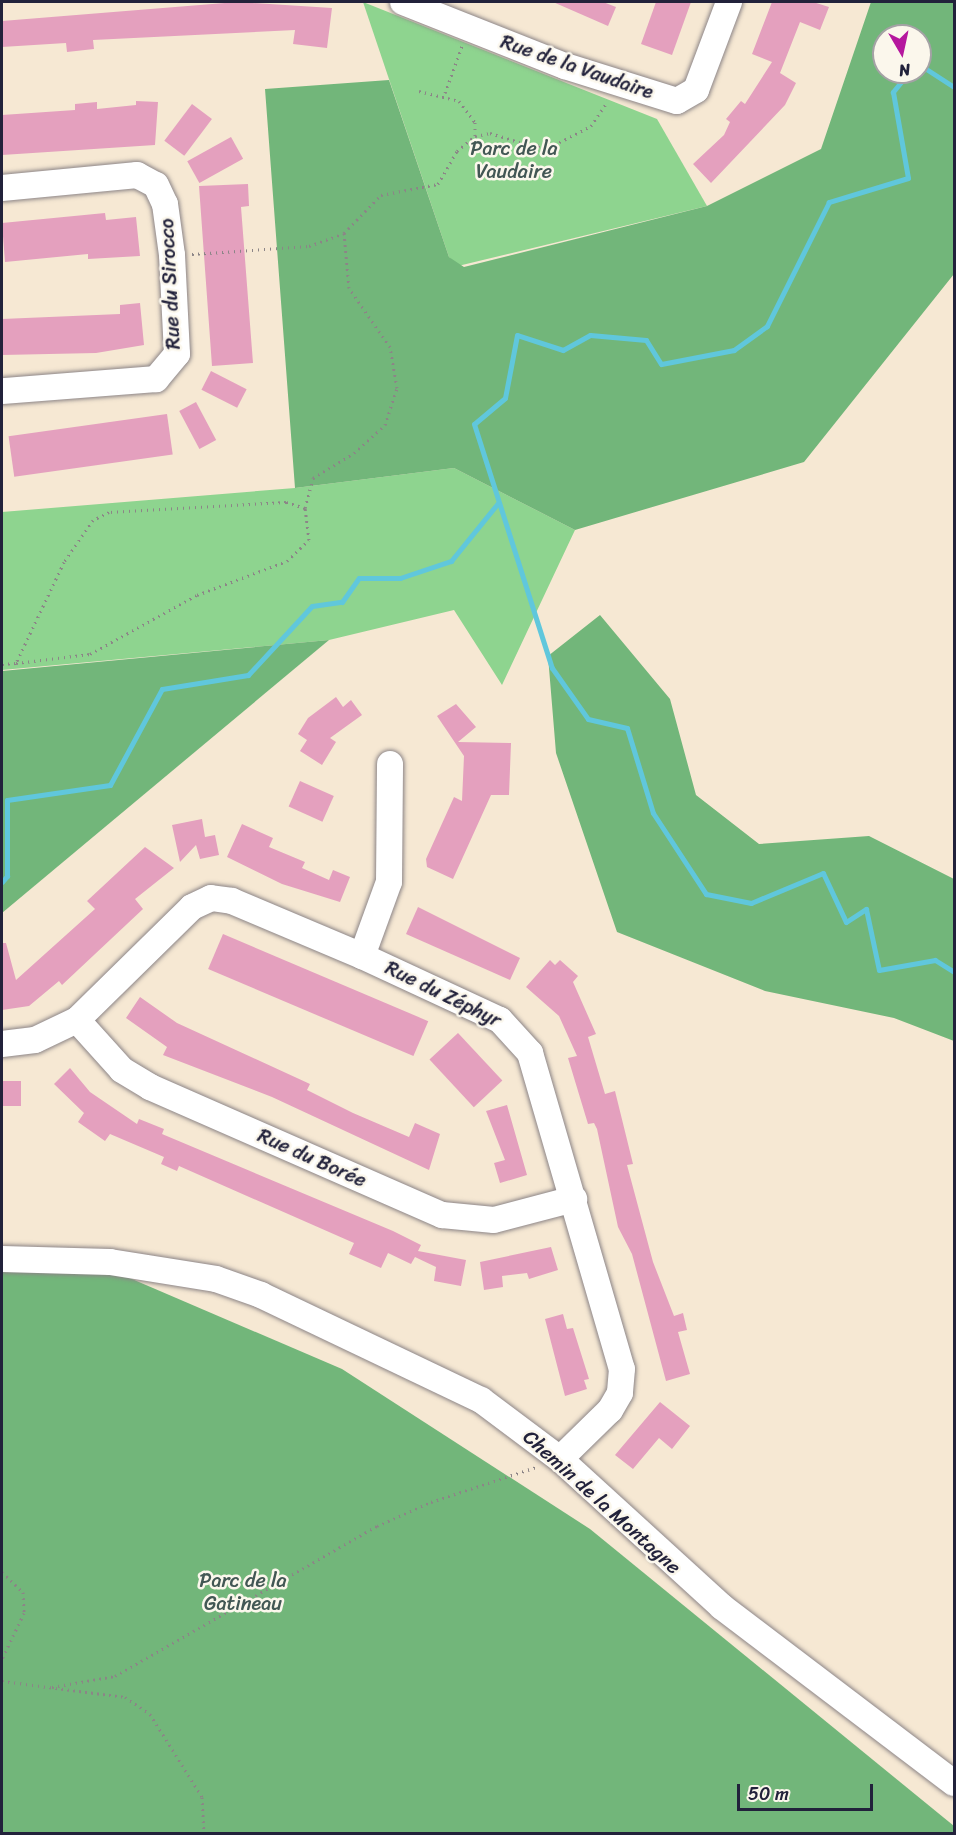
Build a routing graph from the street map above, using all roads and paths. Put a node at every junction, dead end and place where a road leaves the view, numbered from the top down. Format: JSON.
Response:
{"nodes":[{"id":1,"x":404,"y":2,"type":"edge"},
{"id":2,"x":729,"y":2,"type":"edge"},
{"id":3,"x":468,"y":28,"type":"junction"},
{"id":4,"x":616,"y":84,"type":"junction"},
{"id":5,"x":419,"y":91,"type":"dead end"},
{"id":6,"x":445,"y":93,"type":"junction"},
{"id":7,"x":475,"y":136,"type":"junction"},
{"id":8,"x":2,"y":188,"type":"edge"},
{"id":9,"x":344,"y":233,"type":"junction"},
{"id":10,"x":172,"y":255,"type":"junction"},
{"id":11,"x":2,"y":391,"type":"edge"},
{"id":12,"x":305,"y":508,"type":"junction"},
{"id":13,"x":16,"y":663,"type":"junction"},
{"id":14,"x":2,"y":664,"type":"edge"},
{"id":15,"x":390,"y":764,"type":"dead end"},
{"id":16,"x":362,"y":956,"type":"junction"},
{"id":17,"x":77,"y":1020,"type":"junction"},
{"id":18,"x":2,"y":1044,"type":"edge"},
{"id":19,"x":573,"y":1199,"type":"junction"},
{"id":20,"x":2,"y":1259,"type":"edge"},
{"id":21,"x":560,"y":1459,"type":"junction"},
{"id":22,"x":2,"y":1572,"type":"edge"},
{"id":23,"x":2,"y":1659,"type":"edge"},
{"id":24,"x":2,"y":1681,"type":"edge"},
{"id":25,"x":52,"y":1687,"type":"junction"},
{"id":26,"x":954,"y":1783,"type":"edge"},
{"id":27,"x":204,"y":1833,"type":"edge"}],
"edges":[{"from":1,"to":3,"type":"street","name":"Rue de la Vaudaire"},
{"from":2,"to":4,"type":"street","name":"Rue de la Vaudaire"},
{"from":3,"to":4,"type":"street","name":"Rue de la Vaudaire"},
{"from":3,"to":6,"type":"path"},
{"from":4,"to":7,"type":"path"},
{"from":5,"to":6,"type":"path"},
{"from":6,"to":7,"type":"path"},
{"from":7,"to":9,"type":"path"},
{"from":8,"to":10,"type":"street","name":"Rue du Sirocco"},
{"from":9,"to":10,"type":"path"},
{"from":9,"to":12,"type":"path"},
{"from":10,"to":11,"type":"street","name":"Rue du Sirocco"},
{"from":12,"to":13,"type":"path"},
{"from":12,"to":13,"type":"path"},
{"from":13,"to":14,"type":"path"},
{"from":15,"to":16,"type":"street"},
{"from":16,"to":17,"type":"street","name":"Rue du Zéphyr"},
{"from":16,"to":19,"type":"street","name":"Rue du Zéphyr"},
{"from":17,"to":18,"type":"street","name":"Rue du Zéphyr"},
{"from":17,"to":19,"type":"street","name":"Rue du Borée"},
{"from":19,"to":21,"type":"street","name":"Rue du Zéphyr"},
{"from":20,"to":21,"type":"street","name":"Chemin de la Montagne"},
{"from":21,"to":25,"type":"path"},
{"from":21,"to":26,"type":"street","name":"Chemin de la Montagne"},
{"from":22,"to":23,"type":"path"},
{"from":24,"to":25,"type":"path"},
{"from":25,"to":27,"type":"path"}]}
